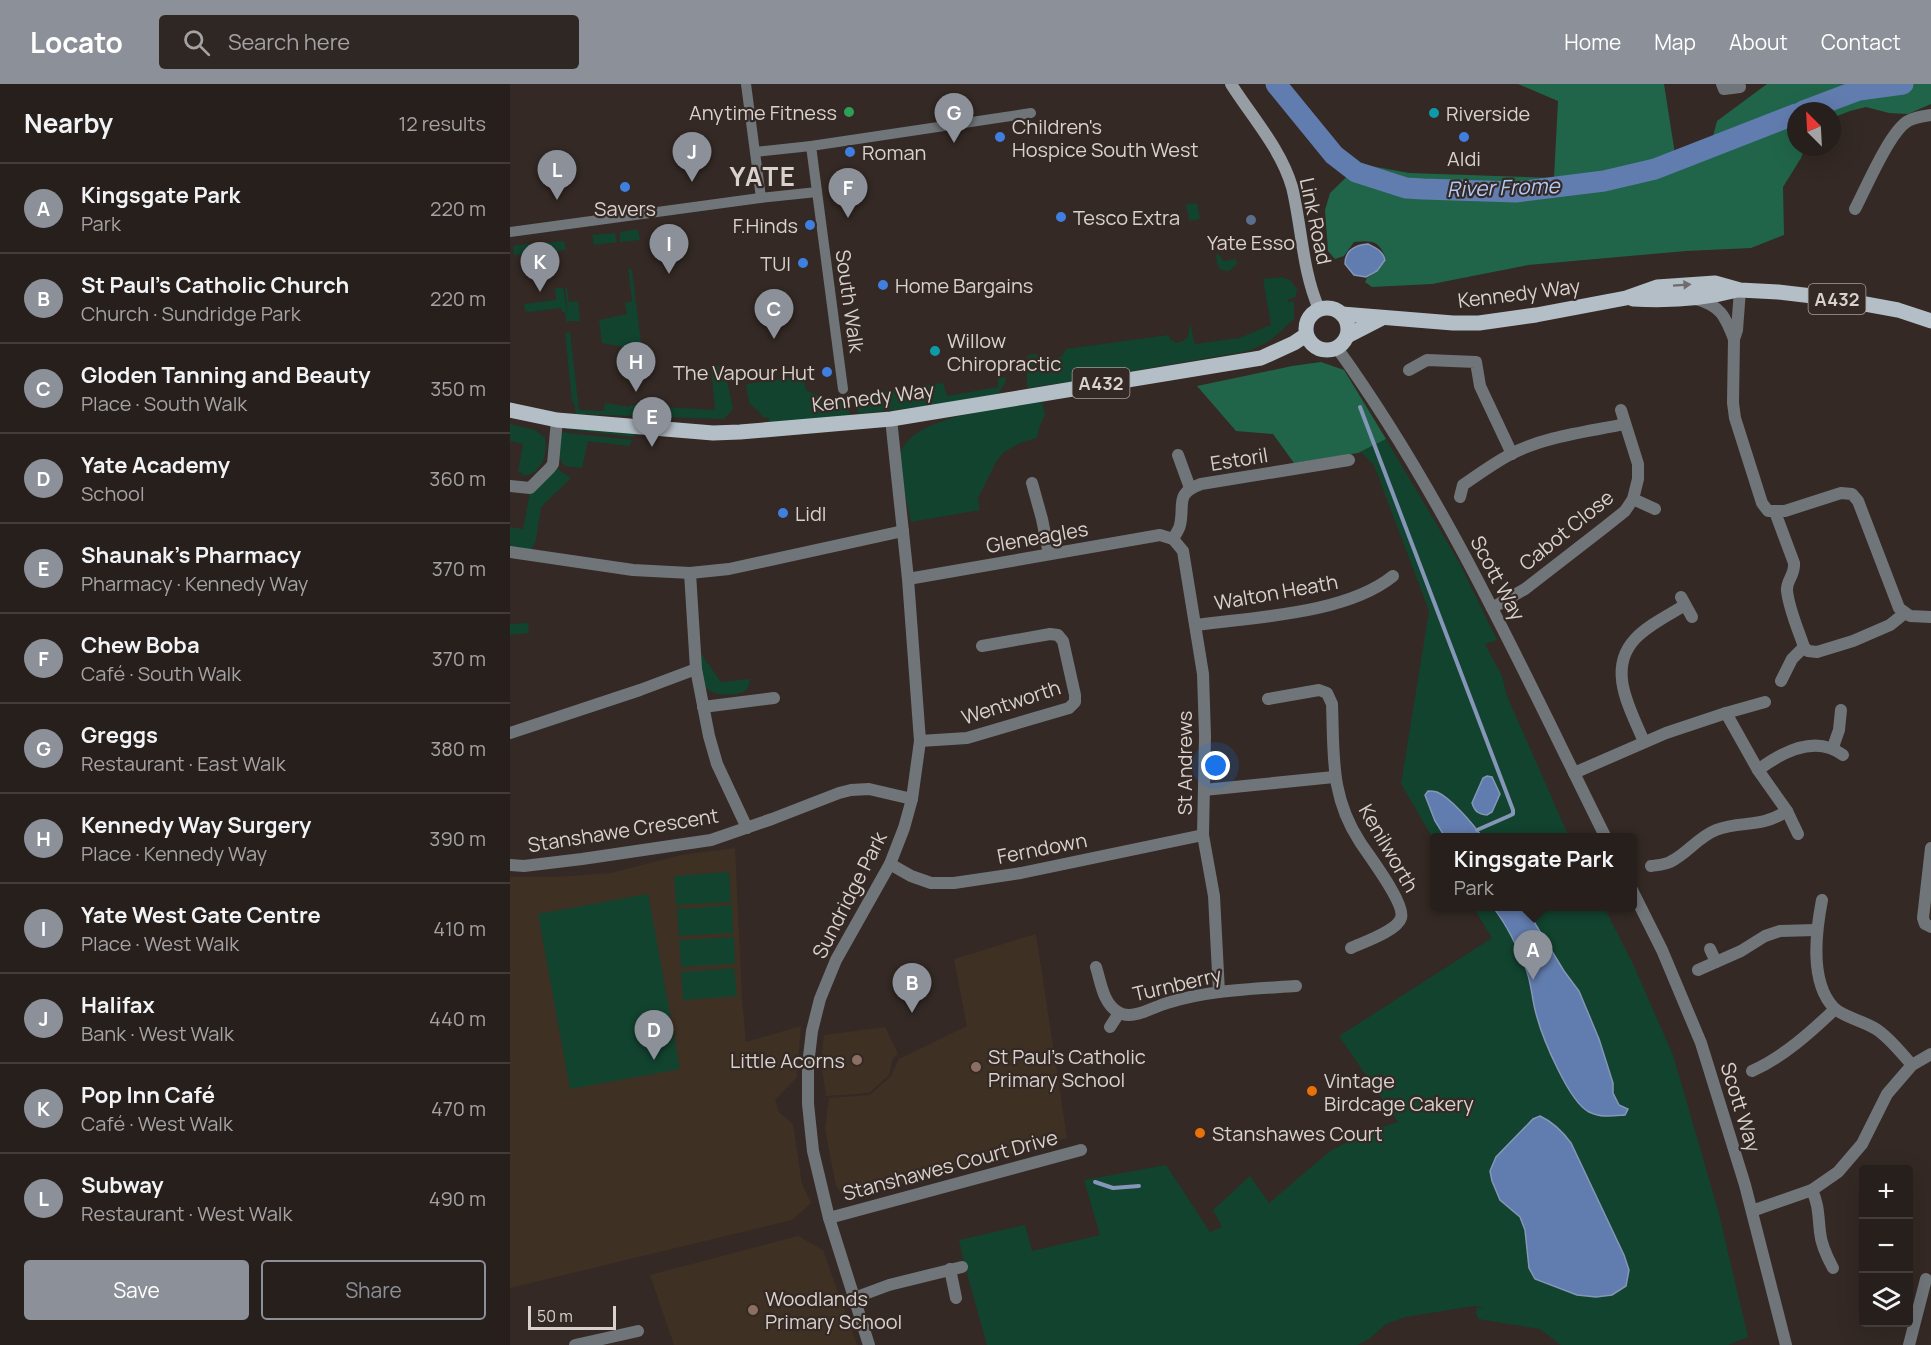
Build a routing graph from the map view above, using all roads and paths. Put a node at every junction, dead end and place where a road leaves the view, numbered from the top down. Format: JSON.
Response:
{"nodes":[{"id":1,"x":746,"y":84,"type":"edge"},
{"id":2,"x":1231,"y":84,"type":"edge"},
{"id":3,"x":1722,"y":84,"type":"edge"},
{"id":4,"x":1740,"y":87,"type":"dead end"},
{"id":5,"x":1031,"y":113,"type":"dead end"},
{"id":6,"x":1931,"y":115,"type":"edge"},
{"id":7,"x":811,"y":146,"type":"junction"},
{"id":8,"x":755,"y":152,"type":"junction"},
{"id":9,"x":817,"y":192,"type":"junction"},
{"id":10,"x":761,"y":198,"type":"junction"},
{"id":11,"x":1855,"y":209,"type":"dead end"},
{"id":12,"x":510,"y":232,"type":"edge"},
{"id":13,"x":1740,"y":290,"type":"junction"},
{"id":14,"x":1692,"y":297,"type":"junction"},
{"id":15,"x":1626,"y":298,"type":"junction"},
{"id":16,"x":1319,"y":309,"type":"junction"},
{"id":17,"x":1342,"y":314,"type":"junction"},
{"id":18,"x":1382,"y":318,"type":"junction"},
{"id":19,"x":1931,"y":321,"type":"edge"},
{"id":20,"x":1306,"y":335,"type":"junction"},
{"id":21,"x":1734,"y":339,"type":"junction"},
{"id":22,"x":1342,"y":342,"type":"junction"},
{"id":23,"x":1409,"y":370,"type":"dead end"},
{"id":24,"x":843,"y":389,"type":"dead end"},
{"id":25,"x":510,"y":410,"type":"edge"},
{"id":26,"x":1621,"y":410,"type":"dead end"},
{"id":27,"x":891,"y":419,"type":"junction"},
{"id":28,"x":557,"y":420,"type":"junction"},
{"id":29,"x":1625,"y":424,"type":"junction"},
{"id":30,"x":1512,"y":454,"type":"junction"},
{"id":31,"x":1178,"y":455,"type":"dead end"},
{"id":32,"x":1349,"y":460,"type":"dead end"},
{"id":33,"x":1032,"y":483,"type":"dead end"},
{"id":34,"x":510,"y":486,"type":"edge"},
{"id":35,"x":1190,"y":488,"type":"junction"},
{"id":36,"x":1460,"y":497,"type":"dead end"},
{"id":37,"x":1633,"y":499,"type":"junction"},
{"id":38,"x":1655,"y":509,"type":"dead end"},
{"id":39,"x":1775,"y":512,"type":"junction"},
{"id":40,"x":903,"y":531,"type":"junction"},
{"id":41,"x":1173,"y":539,"type":"junction"},
{"id":42,"x":510,"y":552,"type":"edge"},
{"id":43,"x":1048,"y":554,"type":"junction"},
{"id":44,"x":690,"y":573,"type":"junction"},
{"id":45,"x":1393,"y":576,"type":"dead end"},
{"id":46,"x":908,"y":579,"type":"junction"},
{"id":47,"x":1492,"y":608,"type":"junction"},
{"id":48,"x":1905,"y":613,"type":"junction"},
{"id":49,"x":1692,"y":617,"type":"dead end"},
{"id":50,"x":1931,"y":617,"type":"edge"},
{"id":51,"x":1196,"y":625,"type":"junction"},
{"id":52,"x":982,"y":646,"type":"dead end"},
{"id":53,"x":1804,"y":647,"type":"junction"},
{"id":54,"x":696,"y":669,"type":"junction"},
{"id":55,"x":1781,"y":681,"type":"dead end"},
{"id":56,"x":774,"y":698,"type":"dead end"},
{"id":57,"x":1268,"y":699,"type":"dead end"},
{"id":58,"x":1765,"y":702,"type":"dead end"},
{"id":59,"x":703,"y":707,"type":"junction"},
{"id":60,"x":1841,"y":710,"type":"dead end"},
{"id":61,"x":1726,"y":713,"type":"junction"},
{"id":62,"x":510,"y":734,"type":"edge"},
{"id":63,"x":920,"y":741,"type":"junction"},
{"id":64,"x":1644,"y":742,"type":"junction"},
{"id":65,"x":1758,"y":770,"type":"junction"},
{"id":66,"x":1574,"y":773,"type":"junction"},
{"id":67,"x":1334,"y":777,"type":"junction"},
{"id":68,"x":1204,"y":790,"type":"junction"},
{"id":69,"x":912,"y":799,"type":"junction"},
{"id":70,"x":1787,"y":811,"type":"junction"},
{"id":71,"x":747,"y":828,"type":"junction"},
{"id":72,"x":1604,"y":833,"type":"edge"},
{"id":73,"x":1798,"y":834,"type":"dead end"},
{"id":74,"x":1203,"y":835,"type":"junction"},
{"id":75,"x":1931,"y":848,"type":"edge"},
{"id":76,"x":890,"y":864,"type":"junction"},
{"id":77,"x":510,"y":865,"type":"edge"},
{"id":78,"x":1651,"y":866,"type":"dead end"},
{"id":79,"x":1928,"y":892,"type":"edge"},
{"id":80,"x":1637,"y":900,"type":"edge"},
{"id":81,"x":1822,"y":900,"type":"dead end"},
{"id":82,"x":1931,"y":927,"type":"edge"},
{"id":83,"x":1816,"y":930,"type":"junction"},
{"id":84,"x":1351,"y":948,"type":"dead end"},
{"id":85,"x":1710,"y":949,"type":"dead end"},
{"id":86,"x":1716,"y":962,"type":"junction"},
{"id":87,"x":1096,"y":967,"type":"dead end"},
{"id":88,"x":1698,"y":970,"type":"dead end"},
{"id":89,"x":1296,"y":986,"type":"dead end"},
{"id":90,"x":1219,"y":992,"type":"junction"},
{"id":91,"x":1834,"y":1009,"type":"junction"},
{"id":92,"x":1119,"y":1013,"type":"junction"},
{"id":93,"x":1110,"y":1027,"type":"dead end"},
{"id":94,"x":1931,"y":1054,"type":"edge"},
{"id":95,"x":1912,"y":1065,"type":"junction"},
{"id":96,"x":1752,"y":1071,"type":"dead end"},
{"id":97,"x":1081,"y":1150,"type":"dead end"},
{"id":98,"x":1812,"y":1190,"type":"junction"},
{"id":99,"x":1752,"y":1211,"type":"junction"},
{"id":100,"x":829,"y":1218,"type":"junction"},
{"id":101,"x":1833,"y":1268,"type":"dead end"},
{"id":102,"x":1926,"y":1279,"type":"dead end"},
{"id":103,"x":854,"y":1298,"type":"junction"},
{"id":104,"x":956,"y":1299,"type":"dead end"},
{"id":105,"x":1926,"y":1303,"type":"edge"},
{"id":106,"x":638,"y":1331,"type":"dead end"},
{"id":107,"x":615,"y":1341,"type":"edge"},
{"id":108,"x":575,"y":1345,"type":"edge"},
{"id":109,"x":868,"y":1345,"type":"edge"},
{"id":110,"x":1786,"y":1345,"type":"edge"},
{"id":111,"x":1909,"y":1345,"type":"edge"}],
"edges":[{"from":1,"to":8,"type":"street"},
{"from":2,"to":16,"type":"main road","name":"Link Road"},
{"from":3,"to":4,"type":"street"},
{"from":5,"to":7,"type":"street"},
{"from":6,"to":11,"type":"street"},
{"from":7,"to":8,"type":"street"},
{"from":7,"to":9,"type":"street","name":"South Walk"},
{"from":8,"to":10,"type":"street"},
{"from":9,"to":10,"type":"street"},
{"from":9,"to":24,"type":"street","name":"South Walk"},
{"from":10,"to":12,"type":"street"},
{"from":13,"to":14,"type":"main road","name":"Kennedy Way","number":"A432"},
{"from":15,"to":13,"type":"main road","name":"Kennedy Way","number":"A432","one_way":true},
{"from":13,"to":19,"type":"main road","name":"Kennedy Way","number":"A432"},
{"from":13,"to":21,"type":"street"},
{"from":14,"to":15,"type":"main road","name":"Kennedy Way","number":"A432"},
{"from":14,"to":21,"type":"street"},
{"from":15,"to":18,"type":"main road","name":"Kennedy Way","number":"A432"},
{"from":16,"to":17,"type":"main road","number":"A432"},
{"from":16,"to":20,"type":"main road"},
{"from":17,"to":18,"type":"main road","name":"Kennedy Way","number":"A432"},
{"from":17,"to":22,"type":"main road"},
{"from":18,"to":22,"type":"main road"},
{"from":20,"to":22,"type":"main road"},
{"from":20,"to":27,"type":"main road","name":"Kennedy Way","number":"A432"},
{"from":21,"to":39,"type":"street"},
{"from":22,"to":47,"type":"street","name":"Scott Way"},
{"from":23,"to":30,"type":"street"},
{"from":25,"to":28,"type":"main road","name":"Kennedy Way","number":"A432"},
{"from":26,"to":29,"type":"street","name":"Cabot Close"},
{"from":27,"to":28,"type":"main road","name":"Kennedy Way","number":"A432"},
{"from":27,"to":40,"type":"street","name":"Sundridge Park"},
{"from":28,"to":34,"type":"street"},
{"from":29,"to":30,"type":"street"},
{"from":29,"to":37,"type":"street","name":"Cabot Close"},
{"from":30,"to":36,"type":"street"},
{"from":31,"to":35,"type":"street"},
{"from":32,"to":35,"type":"street","name":"Estoril"},
{"from":33,"to":43,"type":"street"},
{"from":35,"to":41,"type":"street","name":"Estoril"},
{"from":37,"to":38,"type":"street","name":"Cabot Close"},
{"from":37,"to":47,"type":"street","name":"Cabot Close"},
{"from":39,"to":48,"type":"street"},
{"from":39,"to":53,"type":"street"},
{"from":40,"to":44,"type":"street"},
{"from":40,"to":46,"type":"street","name":"Sundridge Park"},
{"from":41,"to":43,"type":"street","name":"Gleneagles"},
{"from":41,"to":51,"type":"street","name":"St Andrews"},
{"from":42,"to":44,"type":"street"},
{"from":43,"to":46,"type":"street","name":"Gleneagles"},
{"from":44,"to":54,"type":"street"},
{"from":45,"to":51,"type":"street","name":"Walton Heath"},
{"from":46,"to":63,"type":"street","name":"Sundridge Park"},
{"from":47,"to":66,"type":"street","name":"Scott Way"},
{"from":48,"to":50,"type":"street"},
{"from":48,"to":53,"type":"street"},
{"from":49,"to":64,"type":"street"},
{"from":51,"to":68,"type":"street","name":"St Andrews"},
{"from":52,"to":63,"type":"street","name":"Wentworth"},
{"from":53,"to":55,"type":"street"},
{"from":54,"to":59,"type":"street"},
{"from":54,"to":62,"type":"street"},
{"from":56,"to":59,"type":"street"},
{"from":57,"to":67,"type":"street","name":"Kenilworth"},
{"from":58,"to":61,"type":"street"},
{"from":59,"to":71,"type":"street"},
{"from":60,"to":65,"type":"street"},
{"from":61,"to":64,"type":"street"},
{"from":61,"to":65,"type":"street"},
{"from":63,"to":69,"type":"street","name":"Sundridge Park"},
{"from":64,"to":66,"type":"street"},
{"from":65,"to":70,"type":"street"},
{"from":66,"to":72,"type":"street","name":"Scott Way"},
{"from":67,"to":68,"type":"street"},
{"from":67,"to":84,"type":"street","name":"Kenilworth"},
{"from":68,"to":74,"type":"street","name":"St Andrews"},
{"from":69,"to":71,"type":"street","name":"Stanshawe Crescent"},
{"from":69,"to":76,"type":"street","name":"Sundridge Park"},
{"from":70,"to":73,"type":"street"},
{"from":70,"to":78,"type":"street"},
{"from":71,"to":77,"type":"street","name":"Stanshawe Crescent"},
{"from":74,"to":76,"type":"street","name":"Ferndown"},
{"from":74,"to":90,"type":"street","name":"St Andrews"},
{"from":75,"to":79,"type":"street"},
{"from":76,"to":100,"type":"street","name":"Sundridge Park"},
{"from":79,"to":82,"type":"street"},
{"from":80,"to":99,"type":"street","name":"Scott Way"},
{"from":81,"to":83,"type":"street"},
{"from":83,"to":86,"type":"street"},
{"from":83,"to":91,"type":"street"},
{"from":85,"to":86,"type":"street"},
{"from":86,"to":88,"type":"street"},
{"from":87,"to":92,"type":"street","name":"Turnberry"},
{"from":89,"to":90,"type":"street","name":"Turnberry"},
{"from":90,"to":92,"type":"street","name":"Turnberry"},
{"from":91,"to":95,"type":"street"},
{"from":91,"to":96,"type":"street"},
{"from":92,"to":93,"type":"street"},
{"from":94,"to":95,"type":"street"},
{"from":95,"to":98,"type":"street"},
{"from":97,"to":100,"type":"street","name":"Stanshawes Court Drive"},
{"from":98,"to":99,"type":"street"},
{"from":98,"to":101,"type":"street"},
{"from":99,"to":110,"type":"street","name":"Scott Way"},
{"from":100,"to":103,"type":"street","name":"Sundridge Park"},
{"from":102,"to":105,"type":"street"},
{"from":103,"to":104,"type":"street"},
{"from":103,"to":109,"type":"street","name":"Sundridge Park"},
{"from":105,"to":111,"type":"street"},
{"from":106,"to":107,"type":"street"},
{"from":107,"to":108,"type":"street"}]}
